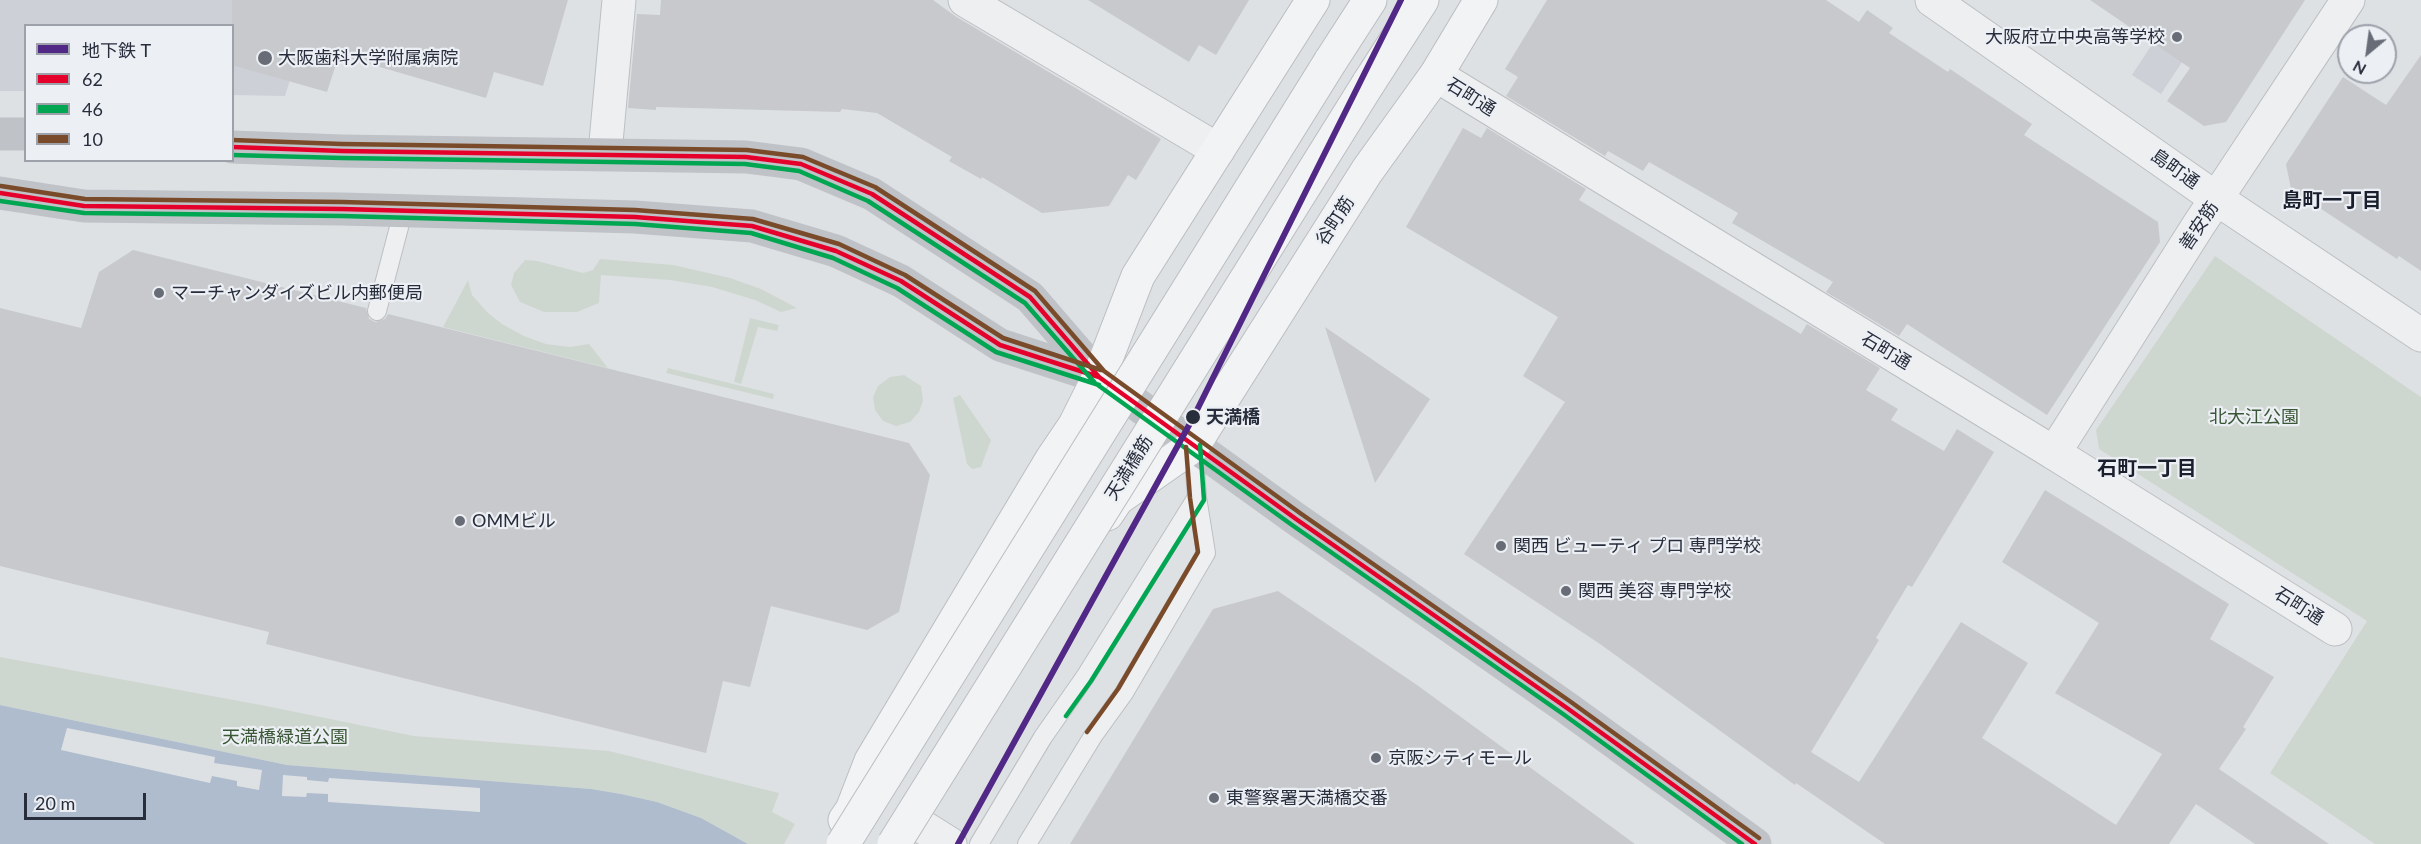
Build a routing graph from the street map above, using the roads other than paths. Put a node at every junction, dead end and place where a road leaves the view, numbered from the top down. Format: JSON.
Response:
{"nodes":[{"id":1,"x":619,"y":0,"type":"edge"},
{"id":2,"x":965,"y":0,"type":"edge"},
{"id":3,"x":1313,"y":0,"type":"edge"},
{"id":4,"x":1370,"y":0,"type":"edge"},
{"id":5,"x":1422,"y":0,"type":"edge"},
{"id":6,"x":1481,"y":0,"type":"edge"},
{"id":7,"x":1932,"y":0,"type":"edge"},
{"id":8,"x":2348,"y":0,"type":"edge"},
{"id":9,"x":1436,"y":75,"type":"junction"},
{"id":10,"x":0,"y":134,"type":"edge"},
{"id":11,"x":24,"y":134,"type":"edge"},
{"id":12,"x":234,"y":147,"type":"edge"},
{"id":13,"x":1218,"y":150,"type":"junction"},
{"id":14,"x":605,"y":153,"type":"junction"},
{"id":15,"x":0,"y":192,"type":"edge"},
{"id":16,"x":2217,"y":199,"type":"junction"},
{"id":17,"x":404,"y":212,"type":"junction"},
{"id":18,"x":377,"y":311,"type":"dead end"},
{"id":19,"x":2421,"y":335,"type":"edge"},
{"id":20,"x":1099,"y":377,"type":"junction"},
{"id":21,"x":1193,"y":446,"type":"junction"},
{"id":22,"x":2054,"y":453,"type":"junction"},
{"id":23,"x":1197,"y":497,"type":"junction"},
{"id":24,"x":2334,"y":628,"type":"dead end"},
{"id":25,"x":903,"y":837,"type":"edge"},
{"id":26,"x":830,"y":844,"type":"edge"},
{"id":27,"x":843,"y":844,"type":"edge"},
{"id":28,"x":950,"y":844,"type":"edge"},
{"id":29,"x":979,"y":844,"type":"edge"},
{"id":30,"x":1027,"y":844,"type":"edge"},
{"id":31,"x":1755,"y":844,"type":"edge"}],
"edges":[{"from":1,"to":14,"type":"street"},
{"from":2,"to":13,"type":"street"},
{"from":3,"to":13,"type":"main road"},
{"from":4,"to":27,"type":"main road","bridge":true},
{"from":5,"to":25,"type":"main road","name":"天満橋筋","bridge":true},
{"from":6,"to":9,"type":"main road","name":"谷町筋"},
{"from":7,"to":16,"type":"street","name":"島町通"},
{"from":8,"to":16,"type":"street","name":"善安筋"},
{"from":9,"to":21,"type":"main road","name":"谷町筋"},
{"from":9,"to":22,"type":"street","name":"石町通"},
{"from":10,"to":11,"type":"main road"},
{"from":12,"to":14,"type":"main road"},
{"from":13,"to":20,"type":"main road"},
{"from":14,"to":20,"type":"main road"},
{"from":15,"to":17,"type":"main road"},
{"from":16,"to":19,"type":"street","name":"島町通"},
{"from":16,"to":22,"type":"street","name":"善安筋"},
{"from":17,"to":18,"type":"lane"},
{"from":17,"to":20,"type":"main road"},
{"from":20,"to":21,"type":"main road"},
{"from":20,"to":26,"type":"main road"},
{"from":21,"to":23,"type":"lane"},
{"from":21,"to":25,"type":"main road","name":"天満橋筋"},
{"from":21,"to":31,"type":"main road"},
{"from":22,"to":24,"type":"street","name":"石町通"},
{"from":23,"to":29,"type":"lane"},
{"from":23,"to":30,"type":"lane"},
{"from":25,"to":28,"type":"street"}]}
